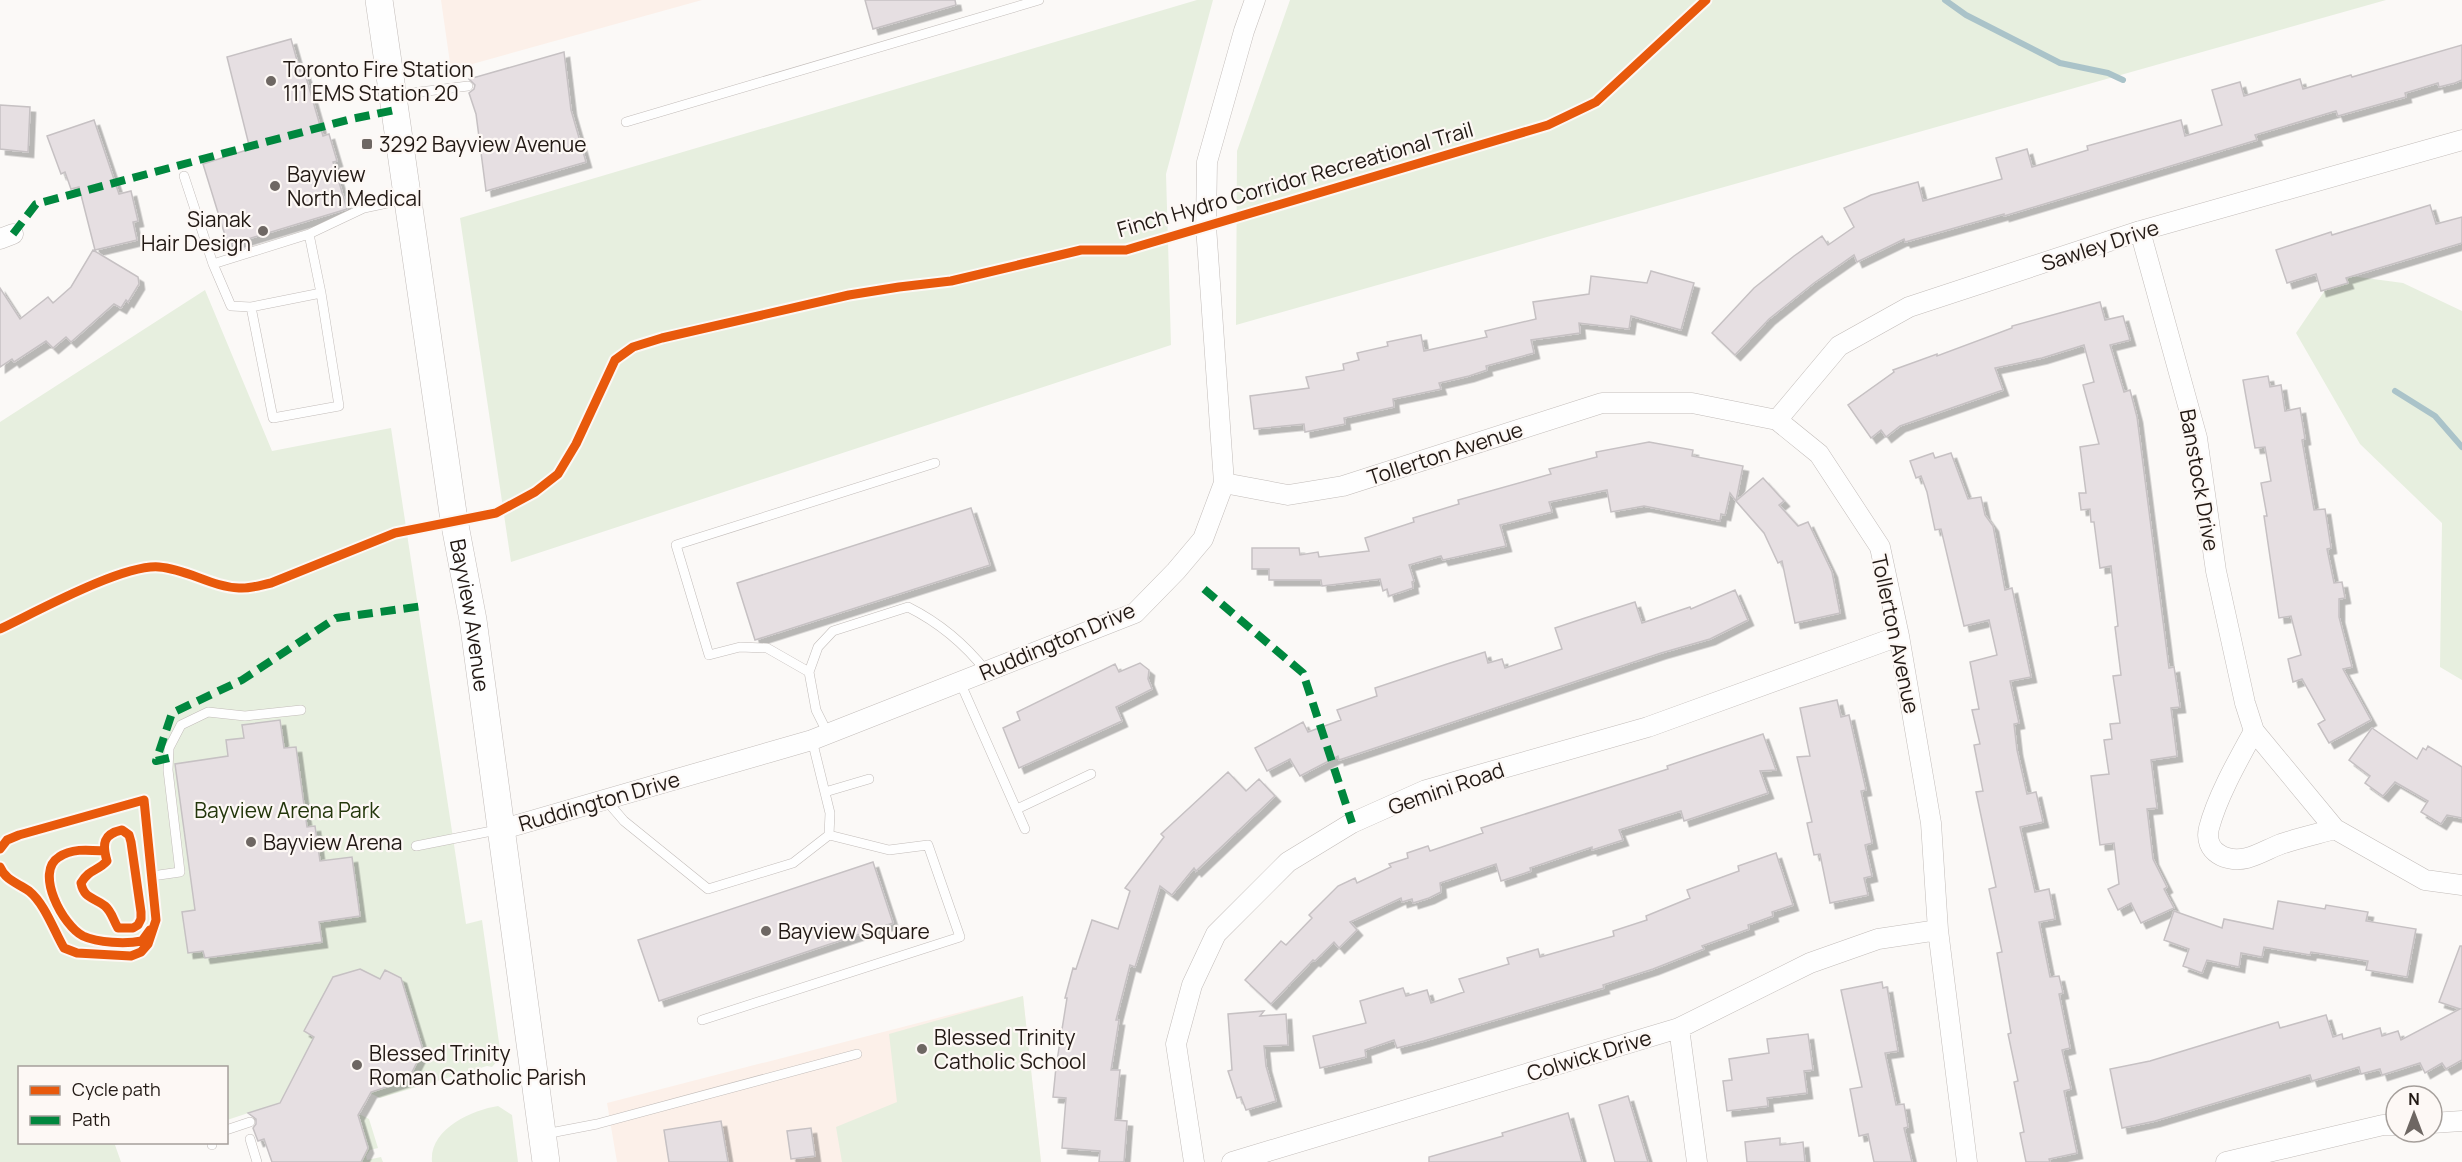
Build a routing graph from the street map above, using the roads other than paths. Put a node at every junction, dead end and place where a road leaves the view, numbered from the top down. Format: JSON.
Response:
{"nodes":[{"id":1,"x":379,"y":0,"type":"edge"},
{"id":2,"x":1039,"y":0,"type":"edge"},
{"id":3,"x":1255,"y":0,"type":"edge"},
{"id":4,"x":468,"y":86,"type":"dead end"},
{"id":5,"x":393,"y":95,"type":"junction"},
{"id":6,"x":626,"y":122,"type":"dead end"},
{"id":7,"x":2462,"y":140,"type":"edge"},
{"id":8,"x":184,"y":176,"type":"dead end"},
{"id":9,"x":409,"y":199,"type":"junction"},
{"id":10,"x":2140,"y":231,"type":"junction"},
{"id":11,"x":309,"y":234,"type":"junction"},
{"id":12,"x":213,"y":264,"type":"junction"},
{"id":13,"x":321,"y":293,"type":"junction"},
{"id":14,"x":251,"y":307,"type":"junction"},
{"id":15,"x":1777,"y":420,"type":"junction"},
{"id":16,"x":935,"y":464,"type":"dead end"},
{"id":17,"x":1224,"y":483,"type":"junction"},
{"id":18,"x":1899,"y":636,"type":"junction"},
{"id":19,"x":986,"y":671,"type":"junction"},
{"id":20,"x":809,"y":672,"type":"junction"},
{"id":21,"x":960,"y":682,"type":"junction"},
{"id":22,"x":301,"y":710,"type":"dead end"},
{"id":23,"x":2253,"y":731,"type":"junction"},
{"id":24,"x":820,"y":737,"type":"junction"},
{"id":25,"x":1091,"y":774,"type":"dead end"},
{"id":26,"x":869,"y":779,"type":"dead end"},
{"id":27,"x":825,"y":792,"type":"junction"},
{"id":28,"x":605,"y":799,"type":"junction"},
{"id":29,"x":1017,"y":809,"type":"junction"},
{"id":30,"x":1025,"y":829,"type":"dead end"},
{"id":31,"x":2335,"y":829,"type":"junction"},
{"id":32,"x":500,"y":830,"type":"junction"},
{"id":33,"x":829,"y":835,"type":"junction"},
{"id":34,"x":416,"y":846,"type":"dead end"},
{"id":35,"x":152,"y":876,"type":"dead end"},
{"id":36,"x":2462,"y":885,"type":"edge"},
{"id":37,"x":1938,"y":930,"type":"junction"},
{"id":38,"x":702,"y":1020,"type":"dead end"},
{"id":39,"x":1678,"y":1028,"type":"junction"},
{"id":40,"x":857,"y":1054,"type":"dead end"},
{"id":41,"x":2462,"y":1121,"type":"edge"},
{"id":42,"x":249,"y":1122,"type":"dead end"},
{"id":43,"x":2444,"y":1122,"type":"edge"},
{"id":44,"x":2384,"y":1125,"type":"edge"},
{"id":45,"x":228,"y":1129,"type":"edge"},
{"id":46,"x":543,"y":1134,"type":"junction"},
{"id":47,"x":249,"y":1139,"type":"dead end"},
{"id":48,"x":257,"y":1162,"type":"edge"},
{"id":49,"x":546,"y":1162,"type":"edge"},
{"id":50,"x":1194,"y":1162,"type":"edge"},
{"id":51,"x":1232,"y":1162,"type":"edge"},
{"id":52,"x":1697,"y":1162,"type":"edge"},
{"id":53,"x":1967,"y":1162,"type":"edge"},
{"id":54,"x":2226,"y":1162,"type":"edge"}],
"edges":[{"from":1,"to":5,"type":"main road","name":"Bayview Avenue"},
{"from":2,"to":6,"type":"lane"},
{"from":3,"to":17,"type":"street","name":"Ruddington Drive"},
{"from":4,"to":5,"type":"lane"},
{"from":5,"to":9,"type":"main road","name":"Bayview Avenue"},
{"from":7,"to":10,"type":"street","name":"Sawley Drive"},
{"from":8,"to":12,"type":"lane"},
{"from":9,"to":11,"type":"lane"},
{"from":9,"to":32,"type":"main road","name":"Bayview Avenue"},
{"from":10,"to":15,"type":"street","name":"Sawley Drive"},
{"from":10,"to":23,"type":"street","name":"Banstock Drive"},
{"from":11,"to":12,"type":"lane"},
{"from":11,"to":13,"type":"lane"},
{"from":12,"to":14,"type":"lane"},
{"from":13,"to":14,"type":"lane"},
{"from":13,"to":14,"type":"lane"},
{"from":15,"to":17,"type":"street","name":"Tollerton Avenue"},
{"from":15,"to":18,"type":"street","name":"Tollerton Avenue"},
{"from":16,"to":20,"type":"lane"},
{"from":17,"to":19,"type":"street","name":"Ruddington Drive"},
{"from":18,"to":37,"type":"street","name":"Tollerton Avenue"},
{"from":18,"to":50,"type":"street","name":"Gemini Road"},
{"from":19,"to":20,"type":"lane"},
{"from":19,"to":21,"type":"street","name":"Ruddington Drive"},
{"from":20,"to":24,"type":"lane"},
{"from":21,"to":24,"type":"street","name":"Ruddington Drive"},
{"from":21,"to":29,"type":"lane"},
{"from":22,"to":35,"type":"lane"},
{"from":23,"to":31,"type":"street","name":"Banstock Drive"},
{"from":23,"to":31,"type":"street"},
{"from":24,"to":27,"type":"lane"},
{"from":24,"to":28,"type":"street","name":"Ruddington Drive"},
{"from":25,"to":29,"type":"lane"},
{"from":26,"to":27,"type":"lane"},
{"from":27,"to":33,"type":"lane"},
{"from":28,"to":32,"type":"street","name":"Ruddington Drive"},
{"from":28,"to":33,"type":"lane"},
{"from":29,"to":30,"type":"lane"},
{"from":31,"to":36,"type":"street","name":"Banstock Drive"},
{"from":32,"to":34,"type":"lane"},
{"from":32,"to":46,"type":"main road","name":"Bayview Avenue"},
{"from":33,"to":38,"type":"lane"},
{"from":37,"to":39,"type":"street","name":"Colwick Drive"},
{"from":37,"to":53,"type":"street","name":"Tollerton Avenue"},
{"from":39,"to":51,"type":"street","name":"Colwick Drive"},
{"from":39,"to":52,"type":"street"},
{"from":40,"to":46,"type":"lane"},
{"from":41,"to":43,"type":"street"},
{"from":42,"to":45,"type":"lane"},
{"from":44,"to":54,"type":"street"},
{"from":46,"to":49,"type":"main road","name":"Bayview Avenue"},
{"from":47,"to":48,"type":"lane"}]}
